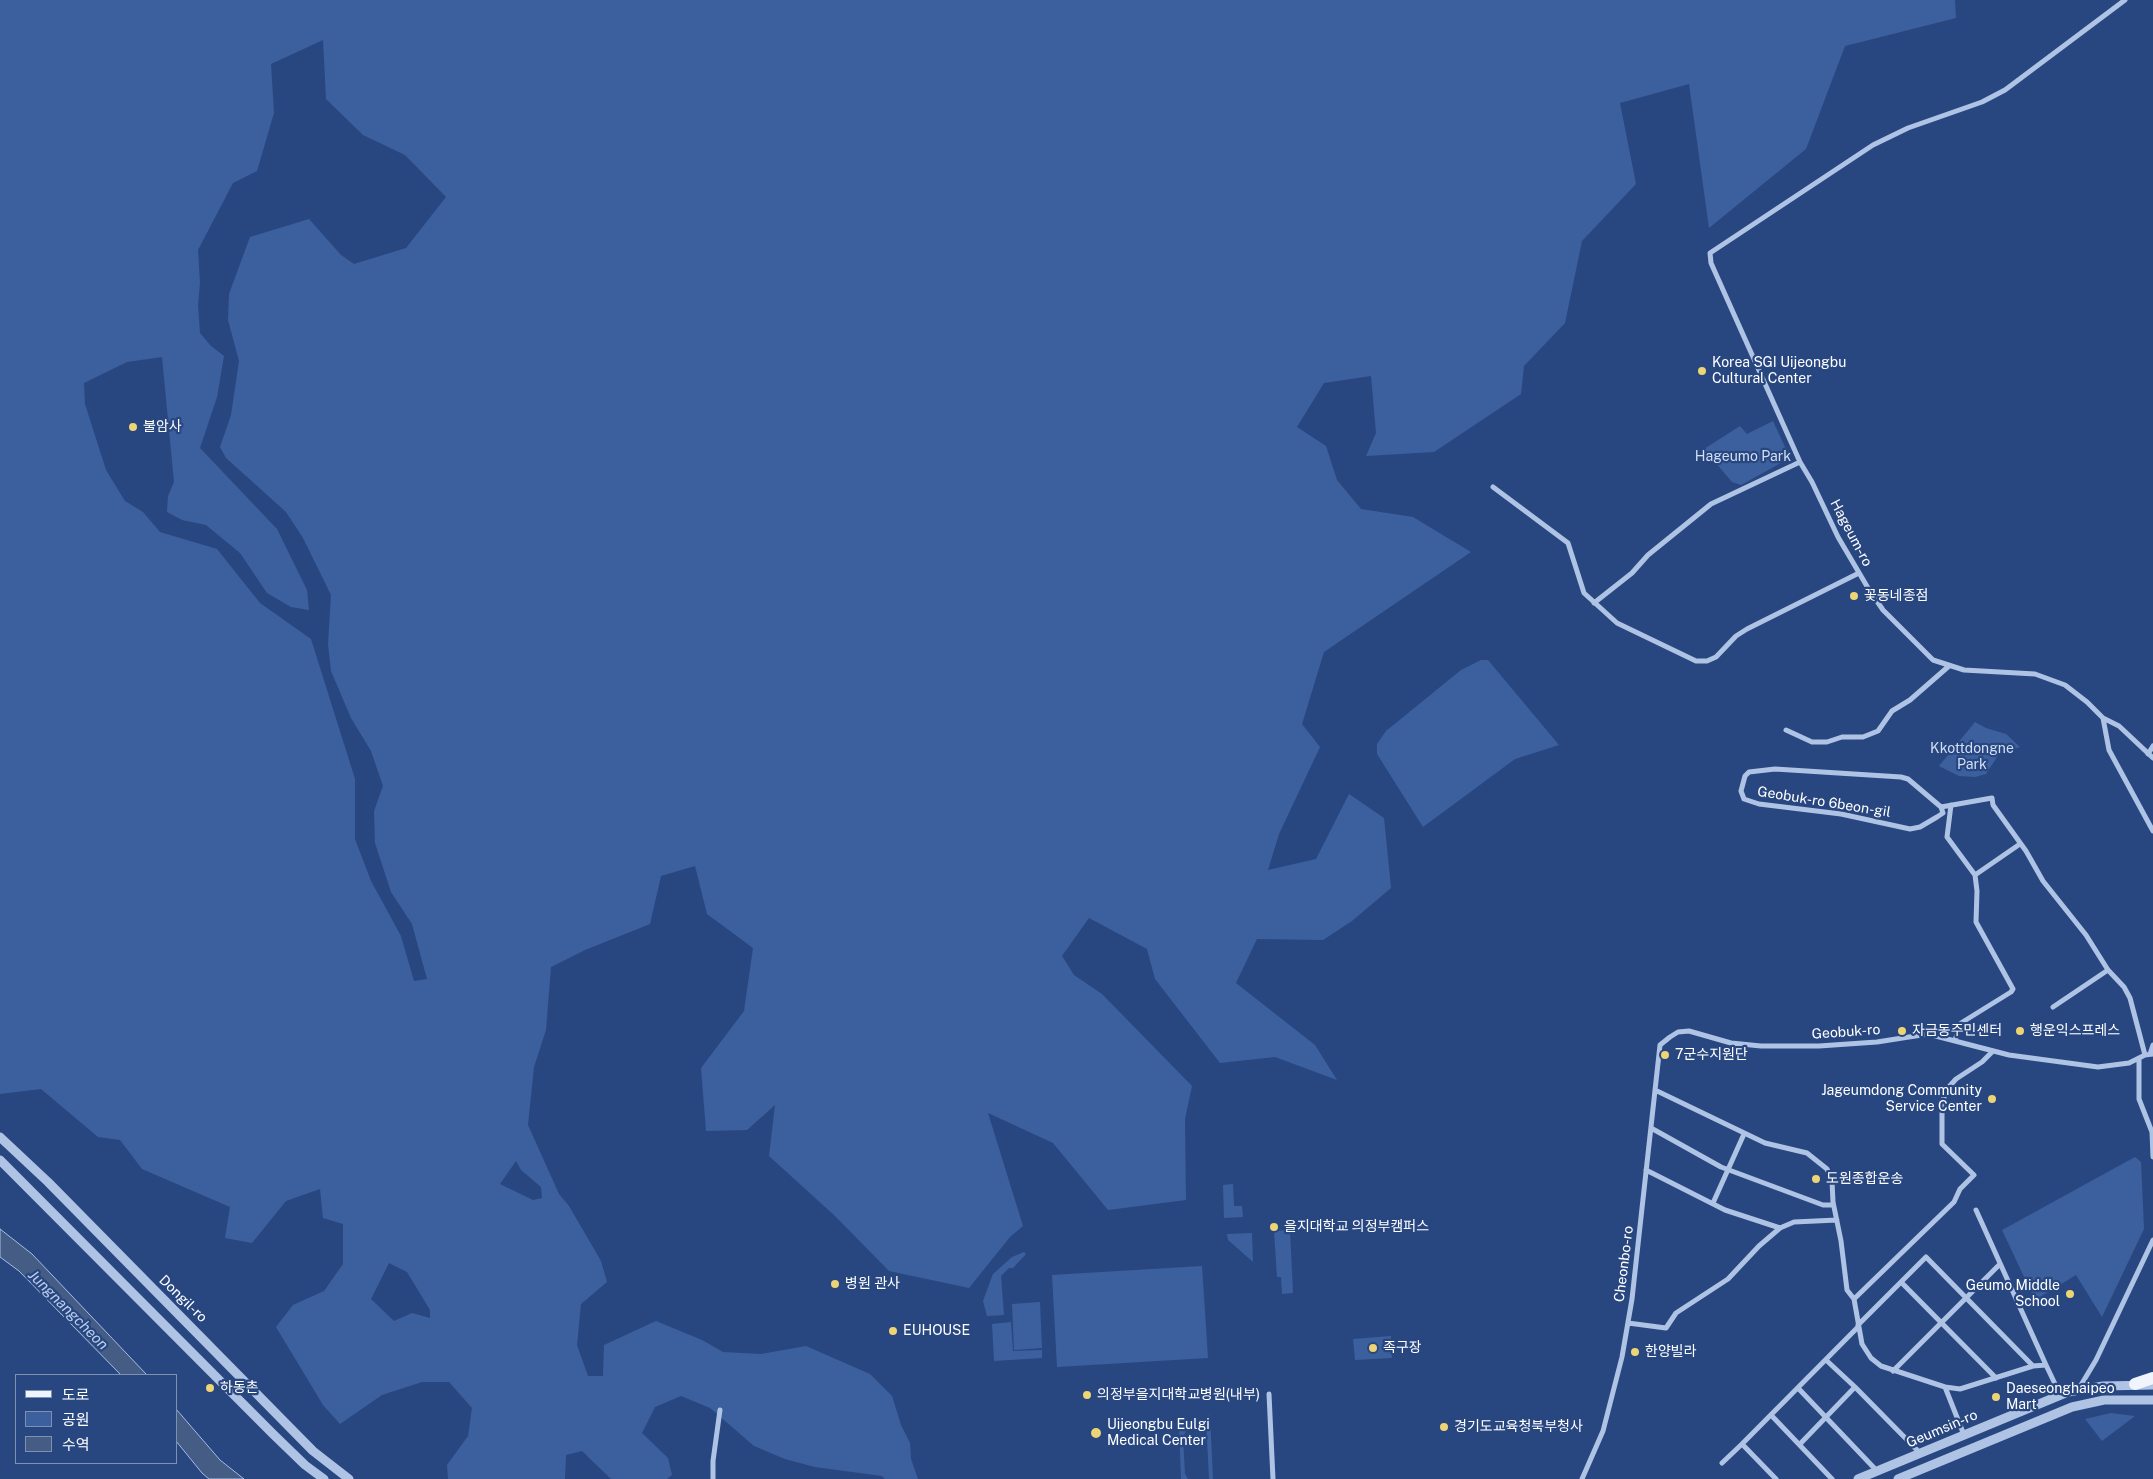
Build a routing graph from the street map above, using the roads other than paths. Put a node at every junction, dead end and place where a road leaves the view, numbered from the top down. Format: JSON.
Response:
{"nodes":[{"id":1,"x":2125,"y":0,"type":"edge"},
{"id":2,"x":1800,"y":462,"type":"junction"},
{"id":3,"x":1493,"y":487,"type":"dead end"},
{"id":4,"x":1859,"y":573,"type":"junction"},
{"id":5,"x":1594,"y":602,"type":"junction"},
{"id":6,"x":1949,"y":666,"type":"junction"},
{"id":7,"x":2103,"y":718,"type":"junction"},
{"id":8,"x":1786,"y":730,"type":"dead end"},
{"id":9,"x":2153,"y":746,"type":"edge"},
{"id":10,"x":2151,"y":756,"type":"edge"},
{"id":11,"x":1951,"y":805,"type":"junction"},
{"id":12,"x":1941,"y":807,"type":"junction"},
{"id":13,"x":2153,"y":831,"type":"edge"},
{"id":14,"x":2020,"y":844,"type":"junction"},
{"id":15,"x":1974,"y":875,"type":"junction"},
{"id":16,"x":2108,"y":970,"type":"junction"},
{"id":17,"x":2053,"y":1007,"type":"dead end"},
{"id":18,"x":1955,"y":1040,"type":"junction"},
{"id":19,"x":1660,"y":1045,"type":"joint"},
{"id":20,"x":2153,"y":1045,"type":"edge"},
{"id":21,"x":1993,"y":1051,"type":"junction"},
{"id":22,"x":2149,"y":1054,"type":"edge"},
{"id":23,"x":2140,"y":1058,"type":"junction"},
{"id":24,"x":1655,"y":1090,"type":"junction"},
{"id":25,"x":1651,"y":1128,"type":"junction"},
{"id":26,"x":1744,"y":1134,"type":"junction"},
{"id":27,"x":0,"y":1137,"type":"edge"},
{"id":28,"x":2153,"y":1157,"type":"edge"},
{"id":29,"x":0,"y":1160,"type":"edge"},
{"id":30,"x":1646,"y":1170,"type":"junction"},
{"id":31,"x":1729,"y":1170,"type":"junction"},
{"id":32,"x":1713,"y":1203,"type":"junction"},
{"id":33,"x":1834,"y":1205,"type":"junction"},
{"id":34,"x":1976,"y":1210,"type":"dead end"},
{"id":35,"x":1837,"y":1220,"type":"junction"},
{"id":36,"x":1780,"y":1228,"type":"junction"},
{"id":37,"x":2153,"y":1240,"type":"edge"},
{"id":38,"x":2000,"y":1264,"type":"junction"},
{"id":39,"x":1901,"y":1282,"type":"junction"},
{"id":40,"x":1966,"y":1298,"type":"junction"},
{"id":41,"x":1854,"y":1299,"type":"junction"},
{"id":42,"x":1941,"y":1322,"type":"junction"},
{"id":43,"x":1628,"y":1323,"type":"junction"},
{"id":44,"x":1858,"y":1326,"type":"junction"},
{"id":45,"x":1826,"y":1360,"type":"junction"},
{"id":46,"x":2046,"y":1365,"type":"junction"},
{"id":47,"x":2033,"y":1366,"type":"junction"},
{"id":48,"x":1893,"y":1371,"type":"junction"},
{"id":49,"x":1996,"y":1378,"type":"junction"},
{"id":50,"x":2153,"y":1378,"type":"edge"},
{"id":51,"x":2135,"y":1384,"type":"junction"},
{"id":52,"x":2153,"y":1385,"type":"edge"},
{"id":53,"x":1856,"y":1387,"type":"junction"},
{"id":54,"x":1945,"y":1387,"type":"junction"},
{"id":55,"x":1798,"y":1388,"type":"junction"},
{"id":56,"x":2078,"y":1390,"type":"junction"},
{"id":57,"x":2064,"y":1393,"type":"junction"},
{"id":58,"x":1268,"y":1394,"type":"dead end"},
{"id":59,"x":2153,"y":1400,"type":"edge"},
{"id":60,"x":720,"y":1410,"type":"dead end"},
{"id":61,"x":1772,"y":1415,"type":"junction"},
{"id":62,"x":1827,"y":1416,"type":"junction"},
{"id":63,"x":1964,"y":1435,"type":"junction"},
{"id":64,"x":1742,"y":1444,"type":"junction"},
{"id":65,"x":1800,"y":1444,"type":"junction"},
{"id":66,"x":1920,"y":1453,"type":"junction"},
{"id":67,"x":1722,"y":1463,"type":"dead end"},
{"id":68,"x":1877,"y":1471,"type":"junction"},
{"id":69,"x":324,"y":1479,"type":"edge"},
{"id":70,"x":349,"y":1479,"type":"edge"},
{"id":71,"x":713,"y":1479,"type":"edge"},
{"id":72,"x":1273,"y":1479,"type":"edge"},
{"id":73,"x":1582,"y":1479,"type":"edge"},
{"id":74,"x":1776,"y":1479,"type":"edge"},
{"id":75,"x":1832,"y":1479,"type":"edge"},
{"id":76,"x":1858,"y":1479,"type":"edge"},
{"id":77,"x":1898,"y":1479,"type":"edge"}],
"edges":[{"from":1,"to":2,"type":"street","name":"Hageum-ro"},
{"from":2,"to":4,"type":"street","name":"Hageum-ro"},
{"from":2,"to":5,"type":"street"},
{"from":3,"to":5,"type":"street"},
{"from":4,"to":5,"type":"street"},
{"from":4,"to":6,"type":"street","name":"Hageum-ro"},
{"from":6,"to":7,"type":"street","name":"Hageum-ro"},
{"from":6,"to":8,"type":"street"},
{"from":7,"to":10,"type":"street","name":"Hageum-ro"},
{"from":7,"to":13,"type":"street"},
{"from":9,"to":10,"type":"street"},
{"from":11,"to":12,"type":"street"},
{"from":11,"to":14,"type":"street"},
{"from":11,"to":15,"type":"street"},
{"from":12,"to":12,"type":"street","name":"Geobuk-ro 6beon-gil"},
{"from":14,"to":15,"type":"street"},
{"from":14,"to":16,"type":"street"},
{"from":15,"to":18,"type":"street"},
{"from":16,"to":17,"type":"street"},
{"from":16,"to":22,"type":"street"},
{"from":18,"to":19,"type":"street","name":"Geobuk-ro"},
{"from":18,"to":21,"type":"street","name":"Geobuk-ro"},
{"from":19,"to":24,"type":"street","name":"Cheonbo-ro"},
{"from":20,"to":22,"type":"street"},
{"from":21,"to":23,"type":"street","name":"Geobuk-ro"},
{"from":21,"to":41,"type":"street"},
{"from":22,"to":23,"type":"street","name":"Geobuk-ro"},
{"from":23,"to":28,"type":"street"},
{"from":24,"to":25,"type":"street","name":"Cheonbo-ro"},
{"from":24,"to":26,"type":"street"},
{"from":25,"to":30,"type":"street","name":"Cheonbo-ro"},
{"from":25,"to":31,"type":"street"},
{"from":26,"to":31,"type":"street"},
{"from":26,"to":33,"type":"street"},
{"from":27,"to":70,"type":"street","name":"Dongil-ro"},
{"from":29,"to":69,"type":"street"},
{"from":30,"to":32,"type":"street"},
{"from":30,"to":43,"type":"street","name":"Cheonbo-ro"},
{"from":31,"to":32,"type":"street"},
{"from":31,"to":33,"type":"street"},
{"from":32,"to":36,"type":"street"},
{"from":33,"to":35,"type":"street"},
{"from":34,"to":38,"type":"street"},
{"from":35,"to":36,"type":"street"},
{"from":35,"to":41,"type":"street"},
{"from":36,"to":43,"type":"street"},
{"from":37,"to":56,"type":"street"},
{"from":38,"to":40,"type":"street"},
{"from":38,"to":46,"type":"street"},
{"from":39,"to":40,"type":"street"},
{"from":39,"to":42,"type":"street"},
{"from":39,"to":44,"type":"street"},
{"from":40,"to":42,"type":"street"},
{"from":40,"to":47,"type":"street"},
{"from":41,"to":44,"type":"street"},
{"from":42,"to":48,"type":"street"},
{"from":42,"to":49,"type":"street"},
{"from":43,"to":73,"type":"street","name":"Cheonbo-ro"},
{"from":44,"to":45,"type":"street"},
{"from":44,"to":48,"type":"street"},
{"from":45,"to":53,"type":"street"},
{"from":45,"to":55,"type":"street"},
{"from":46,"to":47,"type":"street"},
{"from":46,"to":57,"type":"street"},
{"from":47,"to":49,"type":"street"},
{"from":48,"to":54,"type":"street"},
{"from":49,"to":54,"type":"street"},
{"from":50,"to":51,"type":"main road"},
{"from":51,"to":52,"type":"street","name":"Geumsin-ro"},
{"from":51,"to":56,"type":"street","name":"Geumsin-ro"},
{"from":53,"to":62,"type":"street"},
{"from":53,"to":66,"type":"street"},
{"from":54,"to":63,"type":"street"},
{"from":55,"to":61,"type":"street"},
{"from":55,"to":62,"type":"street"},
{"from":56,"to":57,"type":"street","name":"Geumsin-ro"},
{"from":57,"to":63,"type":"street","name":"Geumsin-ro"},
{"from":58,"to":72,"type":"street"},
{"from":59,"to":77,"type":"street"},
{"from":60,"to":71,"type":"street"},
{"from":61,"to":64,"type":"street"},
{"from":61,"to":65,"type":"street"},
{"from":62,"to":65,"type":"street"},
{"from":62,"to":68,"type":"street"},
{"from":63,"to":66,"type":"street","name":"Geumsin-ro"},
{"from":64,"to":67,"type":"street"},
{"from":64,"to":74,"type":"street"},
{"from":65,"to":75,"type":"street"},
{"from":66,"to":68,"type":"street","name":"Geumsin-ro"},
{"from":68,"to":76,"type":"street","name":"Geumsin-ro"}]}
